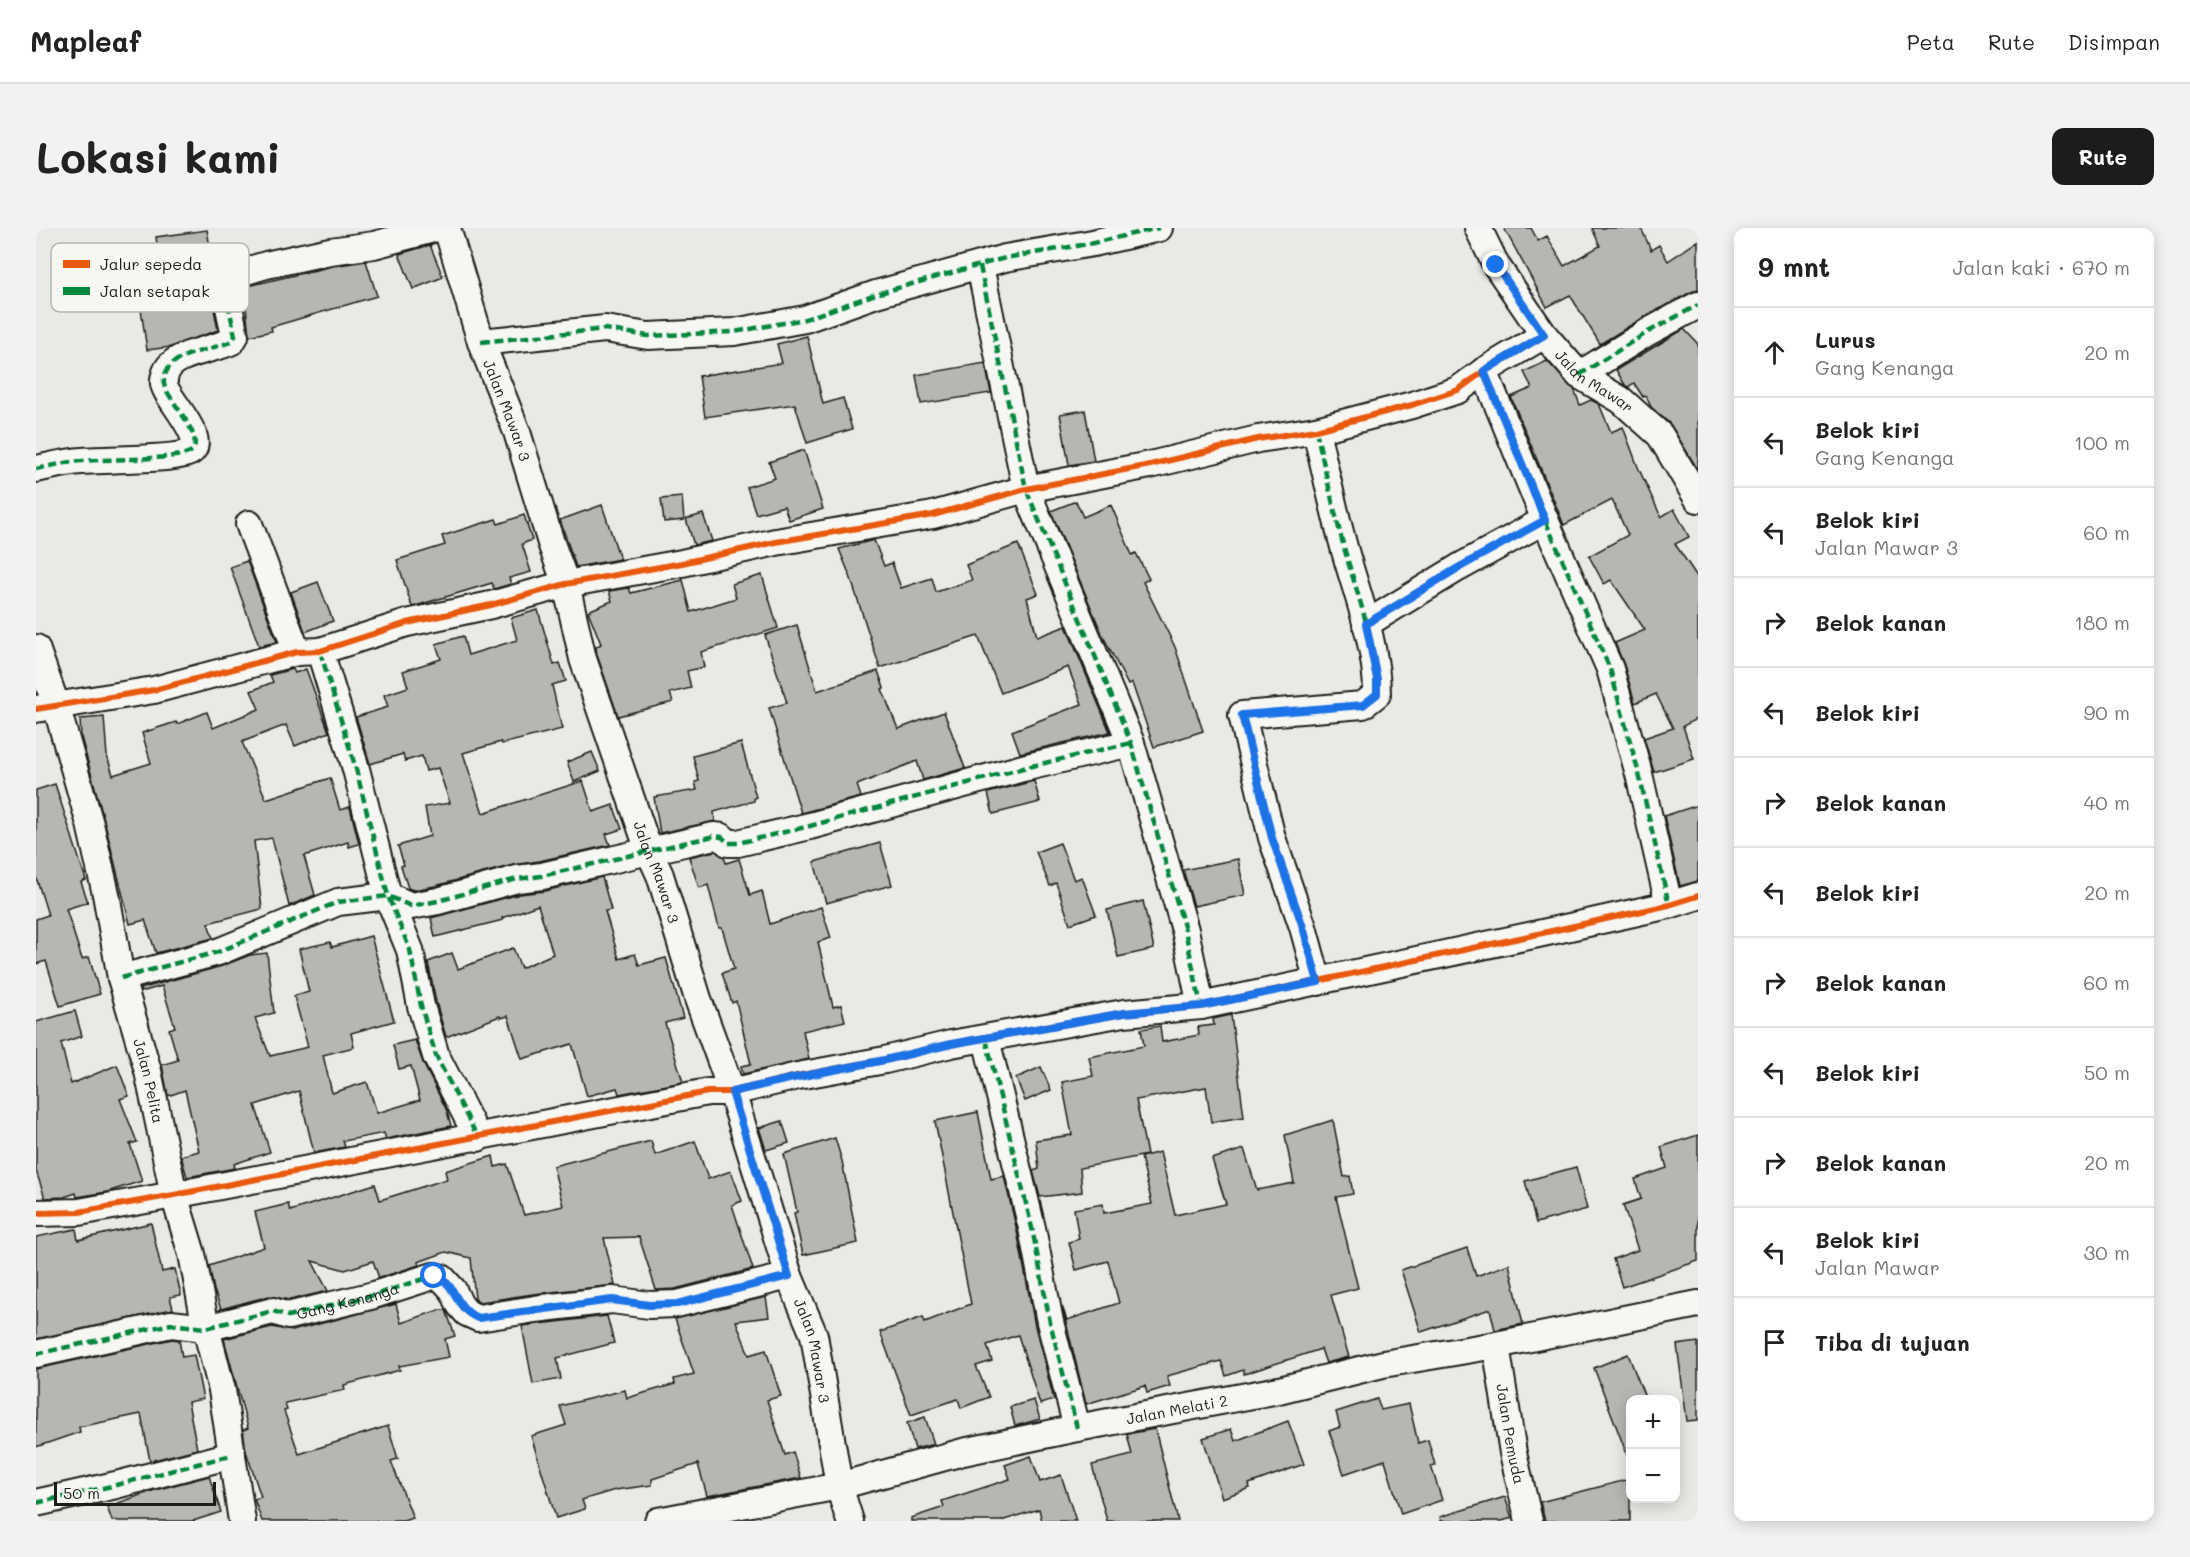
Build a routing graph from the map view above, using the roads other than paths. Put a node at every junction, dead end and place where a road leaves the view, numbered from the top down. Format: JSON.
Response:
{"nodes":[{"id":1,"x":437,"y":228,"type":"edge"},
{"id":2,"x":447,"y":228,"type":"edge"},
{"id":3,"x":1159,"y":228,"type":"edge"},
{"id":4,"x":1478,"y":228,"type":"edge"},
{"id":5,"x":980,"y":266,"type":"junction"},
{"id":6,"x":249,"y":269,"type":"edge"},
{"id":7,"x":1698,"y":305,"type":"edge"},
{"id":8,"x":226,"y":312,"type":"edge"},
{"id":9,"x":1544,"y":335,"type":"junction"},
{"id":10,"x":481,"y":342,"type":"junction"},
{"id":11,"x":1484,"y":371,"type":"junction"},
{"id":12,"x":1579,"y":375,"type":"junction"},
{"id":13,"x":1316,"y":430,"type":"junction"},
{"id":14,"x":36,"y":469,"type":"edge"},
{"id":15,"x":1026,"y":489,"type":"junction"},
{"id":16,"x":1698,"y":499,"type":"edge"},
{"id":17,"x":1545,"y":520,"type":"junction"},
{"id":18,"x":249,"y":524,"type":"dead end"},
{"id":19,"x":566,"y":584,"type":"junction"},
{"id":20,"x":1366,"y":624,"type":"junction"},
{"id":21,"x":36,"y":648,"type":"edge"},
{"id":22,"x":309,"y":652,"type":"junction"},
{"id":23,"x":46,"y":707,"type":"edge"},
{"id":24,"x":1131,"y":743,"type":"junction"},
{"id":25,"x":649,"y":851,"type":"junction"},
{"id":26,"x":388,"y":896,"type":"junction"},
{"id":27,"x":1698,"y":896,"type":"edge"},
{"id":28,"x":1669,"y":905,"type":"junction"},
{"id":29,"x":121,"y":978,"type":"junction"},
{"id":30,"x":1318,"y":982,"type":"junction"},
{"id":31,"x":1201,"y":1006,"type":"junction"},
{"id":32,"x":986,"y":1039,"type":"junction"},
{"id":33,"x":732,"y":1092,"type":"junction"},
{"id":34,"x":478,"y":1138,"type":"junction"},
{"id":35,"x":174,"y":1195,"type":"junction"},
{"id":36,"x":36,"y":1213,"type":"edge"},
{"id":37,"x":789,"y":1276,"type":"junction"},
{"id":38,"x":1698,"y":1304,"type":"edge"},
{"id":39,"x":206,"y":1328,"type":"junction"},
{"id":40,"x":1496,"y":1345,"type":"junction"},
{"id":41,"x":36,"y":1354,"type":"edge"},
{"id":42,"x":1077,"y":1428,"type":"junction"},
{"id":43,"x":232,"y":1455,"type":"junction"},
{"id":44,"x":839,"y":1486,"type":"junction"},
{"id":45,"x":36,"y":1503,"type":"edge"},
{"id":46,"x":242,"y":1521,"type":"edge"},
{"id":47,"x":658,"y":1521,"type":"edge"},
{"id":48,"x":850,"y":1521,"type":"edge"},
{"id":49,"x":1529,"y":1521,"type":"edge"}],
"edges":[{"from":1,"to":6,"type":"street"},
{"from":2,"to":10,"type":"street","name":"Jalan Mawar 3"},
{"from":3,"to":5,"type":"street"},
{"from":4,"to":9,"type":"street","name":"Jalan Mawar"},
{"from":5,"to":10,"type":"street"},
{"from":5,"to":15,"type":"street"},
{"from":7,"to":12,"type":"street"},
{"from":8,"to":14,"type":"street"},
{"from":9,"to":11,"type":"street"},
{"from":9,"to":12,"type":"street","name":"Jalan Mawar"},
{"from":10,"to":19,"type":"street","name":"Jalan Mawar 3"},
{"from":11,"to":13,"type":"street"},
{"from":11,"to":17,"type":"street"},
{"from":12,"to":16,"type":"street","name":"Jalan Mawar"},
{"from":13,"to":15,"type":"street"},
{"from":13,"to":20,"type":"street"},
{"from":15,"to":19,"type":"street"},
{"from":15,"to":24,"type":"street"},
{"from":17,"to":20,"type":"street"},
{"from":17,"to":28,"type":"street"},
{"from":18,"to":22,"type":"street"},
{"from":19,"to":22,"type":"street"},
{"from":19,"to":25,"type":"street","name":"Jalan Mawar 3"},
{"from":20,"to":30,"type":"street"},
{"from":21,"to":23,"type":"street","name":"Jalan Pelita"},
{"from":22,"to":23,"type":"street"},
{"from":22,"to":26,"type":"street"},
{"from":23,"to":29,"type":"street","name":"Jalan Pelita"},
{"from":24,"to":25,"type":"street"},
{"from":24,"to":31,"type":"street"},
{"from":25,"to":26,"type":"street"},
{"from":25,"to":33,"type":"street","name":"Jalan Mawar 3"},
{"from":26,"to":29,"type":"street"},
{"from":26,"to":34,"type":"street"},
{"from":27,"to":28,"type":"street"},
{"from":28,"to":30,"type":"street"},
{"from":29,"to":35,"type":"street","name":"Jalan Pelita"},
{"from":30,"to":31,"type":"street"},
{"from":31,"to":32,"type":"street"},
{"from":32,"to":33,"type":"street"},
{"from":32,"to":42,"type":"street"},
{"from":33,"to":34,"type":"street"},
{"from":33,"to":37,"type":"street","name":"Jalan Mawar 3"},
{"from":34,"to":35,"type":"street"},
{"from":35,"to":36,"type":"street"},
{"from":35,"to":39,"type":"street","name":"Jalan Pelita"},
{"from":37,"to":39,"type":"street","name":"Gang Kenanga"},
{"from":37,"to":44,"type":"street","name":"Jalan Mawar 3"},
{"from":38,"to":40,"type":"street","name":"Jalan Melati 2"},
{"from":39,"to":41,"type":"street"},
{"from":39,"to":43,"type":"street","name":"Jalan Pelita"},
{"from":40,"to":42,"type":"street","name":"Jalan Melati 2"},
{"from":40,"to":49,"type":"street","name":"Jalan Pemuda"},
{"from":42,"to":44,"type":"street","name":"Jalan Melati 2"},
{"from":43,"to":45,"type":"street"},
{"from":43,"to":46,"type":"street","name":"Jalan Pelita"},
{"from":44,"to":47,"type":"street","name":"Jalan Melati 2"},
{"from":44,"to":48,"type":"street","name":"Jalan Mawar 3"}]}
